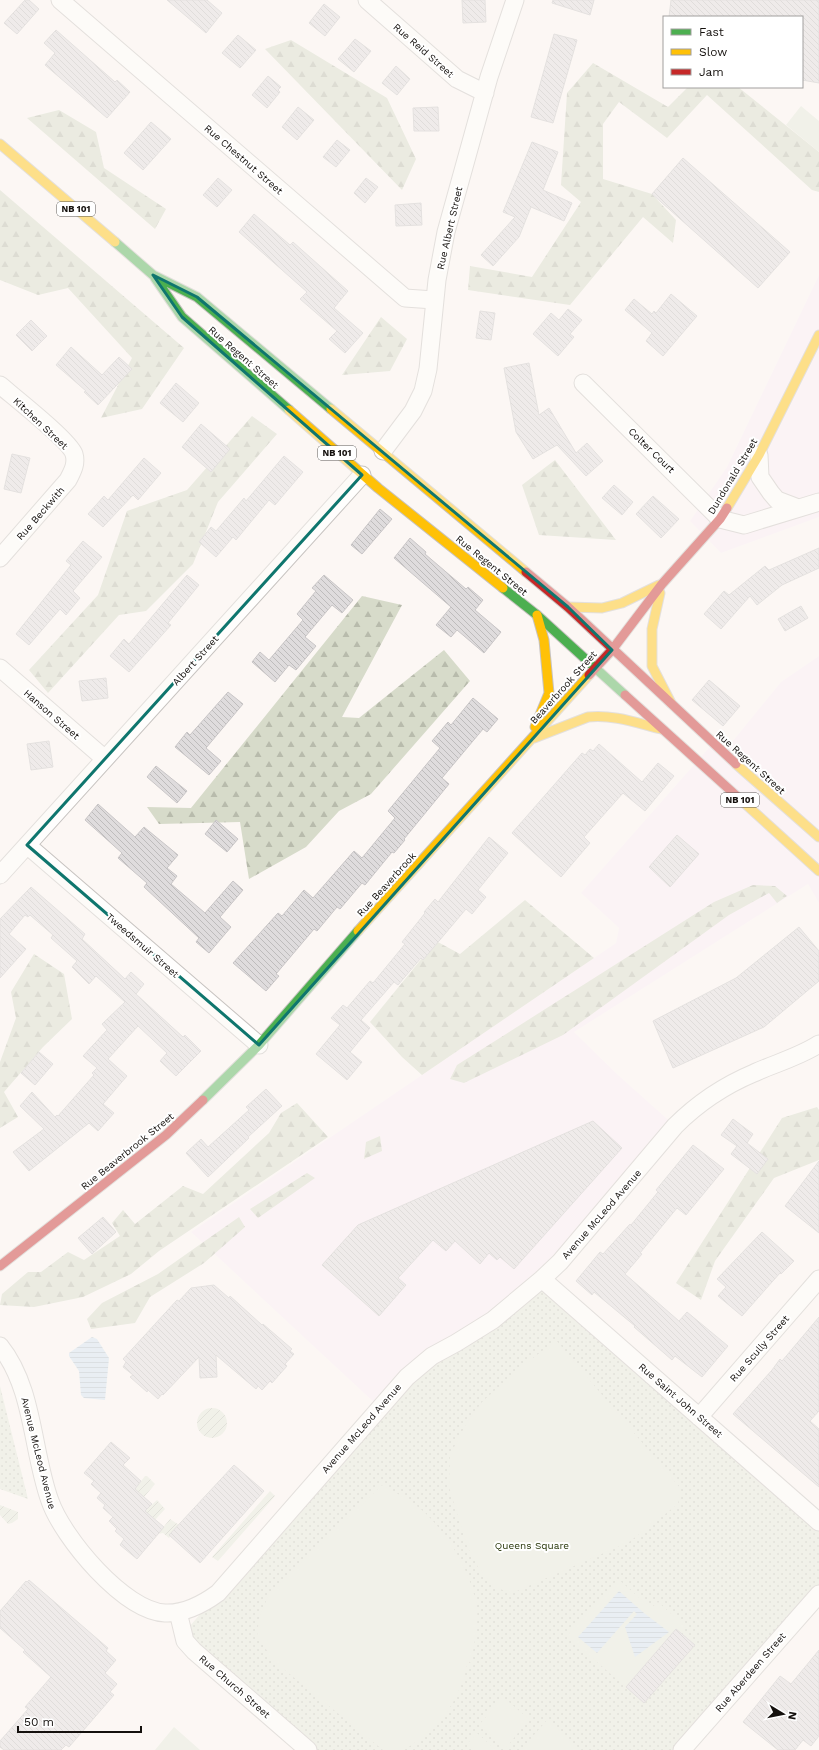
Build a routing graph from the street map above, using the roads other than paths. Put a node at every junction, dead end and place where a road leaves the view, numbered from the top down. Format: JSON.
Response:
{"nodes":[{"id":1,"x":60,"y":0,"type":"edge"},
{"id":2,"x":367,"y":0,"type":"edge"},
{"id":3,"x":515,"y":0,"type":"edge"},
{"id":4,"x":485,"y":93,"type":"junction"},
{"id":5,"x":0,"y":144,"type":"edge"},
{"id":6,"x":153,"y":275,"type":"junction"},
{"id":7,"x":434,"y":300,"type":"junction"},
{"id":8,"x":819,"y":335,"type":"edge"},
{"id":9,"x":583,"y":383,"type":"dead end"},
{"id":10,"x":0,"y":385,"type":"edge"},
{"id":11,"x":383,"y":451,"type":"junction"},
{"id":12,"x":759,"y":455,"type":"junction"},
{"id":13,"x":75,"y":465,"type":"joint"},
{"id":14,"x":362,"y":475,"type":"junction"},
{"id":15,"x":819,"y":502,"type":"edge"},
{"id":16,"x":798,"y":508,"type":"junction"},
{"id":17,"x":720,"y":519,"type":"junction"},
{"id":18,"x":0,"y":558,"type":"edge"},
{"id":19,"x":662,"y":584,"type":"junction"},
{"id":20,"x":568,"y":607,"type":"junction"},
{"id":21,"x":537,"y":615,"type":"junction"},
{"id":22,"x":612,"y":650,"type":"junction"},
{"id":23,"x":0,"y":668,"type":"edge"},
{"id":24,"x":594,"y":669,"type":"junction"},
{"id":25,"x":673,"y":707,"type":"junction"},
{"id":26,"x":661,"y":729,"type":"junction"},
{"id":27,"x":531,"y":739,"type":"junction"},
{"id":28,"x":105,"y":759,"type":"junction"},
{"id":29,"x":819,"y":837,"type":"edge"},
{"id":30,"x":27,"y":845,"type":"junction"},
{"id":31,"x":819,"y":871,"type":"edge"},
{"id":32,"x":0,"y":875,"type":"edge"},
{"id":33,"x":259,"y":1044,"type":"junction"},
{"id":34,"x":819,"y":1044,"type":"edge"},
{"id":35,"x":0,"y":1266,"type":"edge"},
{"id":36,"x":542,"y":1278,"type":"junction"},
{"id":37,"x":819,"y":1279,"type":"edge"},
{"id":38,"x":0,"y":1346,"type":"edge"},
{"id":39,"x":699,"y":1416,"type":"junction"},
{"id":40,"x":819,"y":1522,"type":"edge"},
{"id":41,"x":819,"y":1594,"type":"edge"},
{"id":42,"x":178,"y":1612,"type":"junction"},
{"id":43,"x":308,"y":1750,"type":"edge"},
{"id":44,"x":682,"y":1750,"type":"edge"}],
"edges":[{"from":1,"to":7,"type":"street","name":"Rue Chestnut Street"},
{"from":2,"to":4,"type":"street","name":"Rue Reid Street"},
{"from":3,"to":4,"type":"street","name":"Rue Albert Street"},
{"from":4,"to":7,"type":"street","name":"Rue Albert Street"},
{"from":5,"to":6,"type":"main road","name":"Rue Regent Street","number":"NB 101"},
{"from":6,"to":11,"type":"main road","name":"Rue Regent Street","number":"NB 101"},
{"from":6,"to":14,"type":"main road","name":"Rue Regent Street","number":"NB 101"},
{"from":7,"to":11,"type":"street","name":"Rue Albert Street"},
{"from":8,"to":12,"type":"main road","name":"Dundonald Street"},
{"from":9,"to":17,"type":"street","name":"Colter Court"},
{"from":10,"to":13,"type":"street","name":"Kitchen Street"},
{"from":11,"to":20,"type":"main road","name":"Rue Regent Street","number":"NB 101"},
{"from":12,"to":16,"type":"street"},
{"from":12,"to":17,"type":"main road","name":"Dundonald Street"},
{"from":13,"to":18,"type":"street","name":"Rue Beckwith"},
{"from":14,"to":21,"type":"main road","name":"Rue Regent Street","number":"NB 101"},
{"from":14,"to":28,"type":"street","name":"Albert Street"},
{"from":15,"to":16,"type":"street"},
{"from":16,"to":17,"type":"street"},
{"from":17,"to":19,"type":"main road","name":"Dundonald Street"},
{"from":19,"to":20,"type":"main road"},
{"from":19,"to":22,"type":"main road","name":"Dundonald Street"},
{"from":19,"to":25,"type":"main road"},
{"from":20,"to":22,"type":"main road","name":"Rue Regent Street","number":"NB 101"},
{"from":21,"to":24,"type":"main road","name":"Rue Regent Street","number":"NB 101"},
{"from":21,"to":27,"type":"main road"},
{"from":22,"to":24,"type":"main road","name":"Beaverbrook Street"},
{"from":22,"to":25,"type":"main road","name":"Rue Regent Street","number":"NB 101"},
{"from":23,"to":28,"type":"street","name":"Hanson Street"},
{"from":24,"to":26,"type":"main road","name":"Rue Regent Street","number":"NB 101"},
{"from":24,"to":27,"type":"main road","name":"Beaverbrook Street"},
{"from":25,"to":29,"type":"main road","name":"Rue Regent Street","number":"NB 101"},
{"from":26,"to":27,"type":"main road"},
{"from":26,"to":31,"type":"main road","name":"Rue Regent Street","number":"NB 101"},
{"from":27,"to":33,"type":"main road","name":"Rue Beaverbrook"},
{"from":28,"to":30,"type":"street","name":"Albert Street"},
{"from":30,"to":32,"type":"street"},
{"from":30,"to":33,"type":"street","name":"Tweedsmuir Street"},
{"from":33,"to":35,"type":"main road","name":"Rue Beaverbrook Street"},
{"from":34,"to":36,"type":"street","name":"Avenue McLeod Avenue"},
{"from":36,"to":39,"type":"street","name":"Rue Saint John Street"},
{"from":36,"to":42,"type":"street","name":"Avenue McLeod Avenue"},
{"from":37,"to":39,"type":"street","name":"Rue Scully Street"},
{"from":38,"to":42,"type":"street","name":"Avenue McLeod Avenue"},
{"from":39,"to":40,"type":"street","name":"Rue Saint John Street"},
{"from":41,"to":44,"type":"street","name":"Rue Aberdeen Street"},
{"from":42,"to":43,"type":"street","name":"Rue Church Street"}]}
